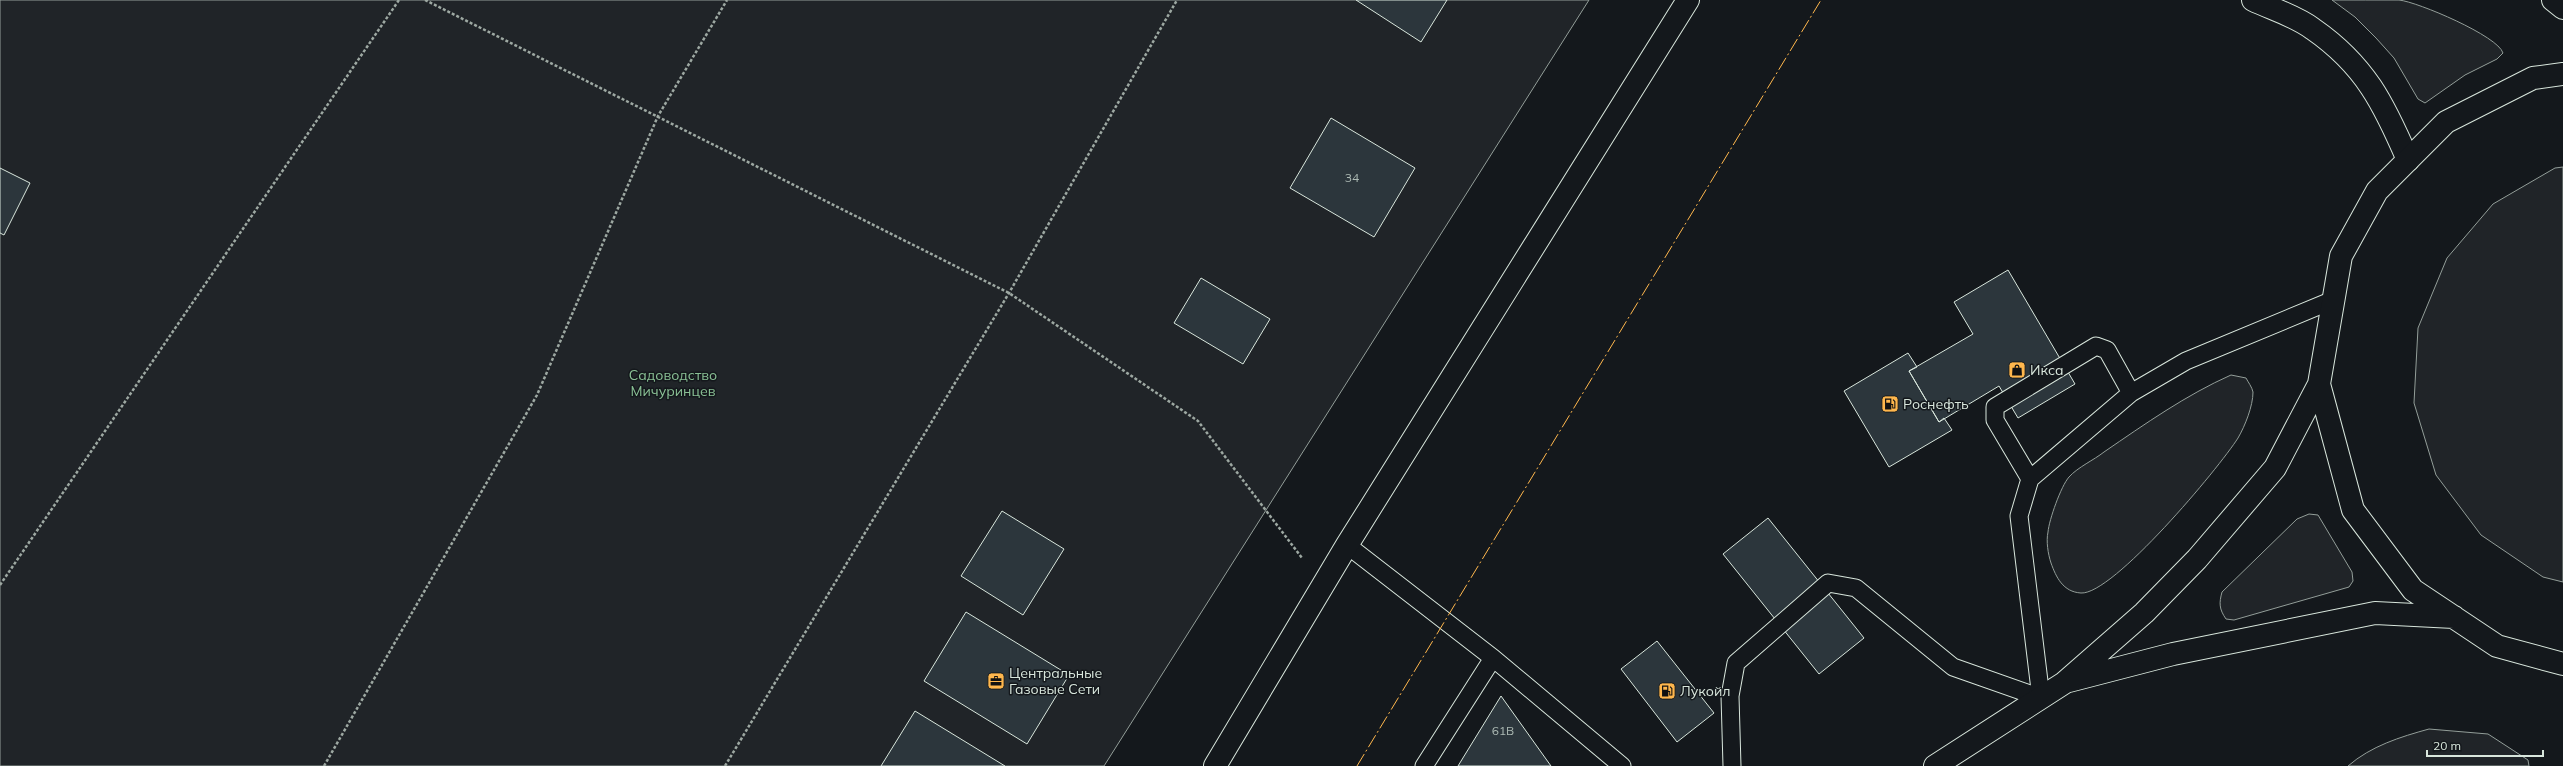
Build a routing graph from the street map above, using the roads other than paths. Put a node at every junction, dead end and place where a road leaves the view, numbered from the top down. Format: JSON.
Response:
{"nodes":[{"id":1,"x":1688,"y":0,"type":"edge"},
{"id":2,"x":2253,"y":0,"type":"edge"},
{"id":3,"x":2553,"y":0,"type":"edge"},
{"id":4,"x":2563,"y":8,"type":"edge"},
{"id":5,"x":2563,"y":74,"type":"edge"},
{"id":6,"x":2408,"y":160,"type":"junction"},
{"id":7,"x":2333,"y":300,"type":"junction"},
{"id":8,"x":2319,"y":384,"type":"junction"},
{"id":9,"x":2131,"y":393,"type":"junction"},
{"id":10,"x":2030,"y":479,"type":"junction"},
{"id":11,"x":1347,"y":545,"type":"junction"},
{"id":12,"x":2454,"y":617,"type":"junction"},
{"id":13,"x":1493,"y":658,"type":"junction"},
{"id":14,"x":2563,"y":664,"type":"edge"},
{"id":15,"x":2064,"y":683,"type":"junction"},
{"id":16,"x":2041,"y":698,"type":"junction"},
{"id":17,"x":1215,"y":766,"type":"edge"},
{"id":18,"x":1424,"y":766,"type":"edge"},
{"id":19,"x":1622,"y":766,"type":"edge"},
{"id":20,"x":1732,"y":766,"type":"edge"},
{"id":21,"x":1935,"y":766,"type":"edge"}],
"edges":[{"from":1,"to":11,"type":"main road"},
{"from":2,"to":6,"type":"main road"},
{"from":3,"to":4,"type":"main road"},
{"from":5,"to":6,"type":"main road"},
{"from":6,"to":7,"type":"main road"},
{"from":7,"to":8,"type":"main road"},
{"from":7,"to":9,"type":"lane"},
{"from":8,"to":12,"type":"main road"},
{"from":8,"to":15,"type":"main road"},
{"from":9,"to":10,"type":"lane"},
{"from":9,"to":10,"type":"lane"},
{"from":10,"to":16,"type":"lane"},
{"from":11,"to":13,"type":"lane"},
{"from":11,"to":17,"type":"main road"},
{"from":12,"to":14,"type":"main road"},
{"from":12,"to":15,"type":"main road"},
{"from":13,"to":18,"type":"lane"},
{"from":13,"to":19,"type":"lane"},
{"from":15,"to":16,"type":"main road"},
{"from":16,"to":20,"type":"lane"},
{"from":16,"to":21,"type":"main road"}]}
